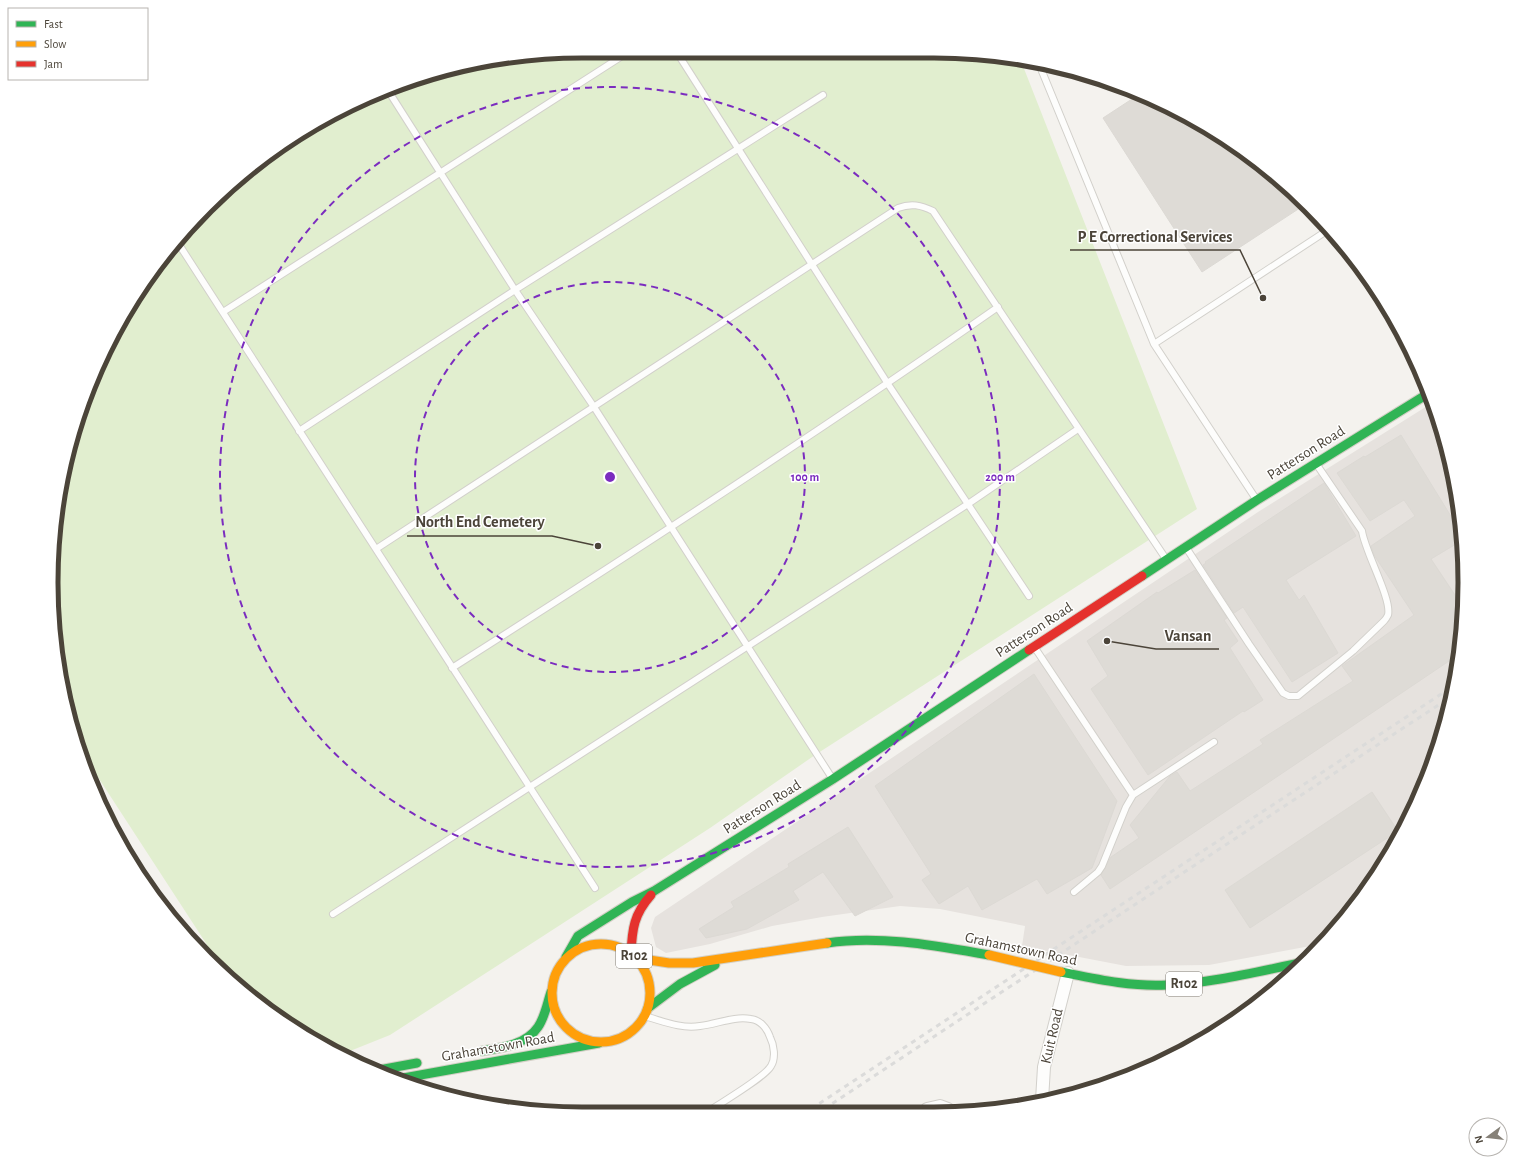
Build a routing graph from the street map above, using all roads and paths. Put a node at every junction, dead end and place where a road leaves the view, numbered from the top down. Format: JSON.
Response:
{"nodes":[{"id":1,"x":619,"y":58,"type":"edge"},
{"id":2,"x":681,"y":58,"type":"edge"},
{"id":3,"x":1041,"y":69,"type":"edge"},
{"id":4,"x":391,"y":95,"type":"edge"},
{"id":5,"x":823,"y":95,"type":"dead end"},
{"id":6,"x":739,"y":148,"type":"junction"},
{"id":7,"x":441,"y":173,"type":"junction"},
{"id":8,"x":1324,"y":233,"type":"edge"},
{"id":9,"x":180,"y":246,"type":"edge"},
{"id":10,"x":812,"y":265,"type":"junction"},
{"id":11,"x":516,"y":290,"type":"junction"},
{"id":12,"x":998,"y":308,"type":"junction"},
{"id":13,"x":223,"y":312,"type":"junction"},
{"id":14,"x":1154,"y":344,"type":"junction"},
{"id":15,"x":888,"y":384,"type":"junction"},
{"id":16,"x":1423,"y":396,"type":"edge"},
{"id":17,"x":594,"y":407,"type":"junction"},
{"id":18,"x":1078,"y":429,"type":"junction"},
{"id":19,"x":299,"y":430,"type":"junction"},
{"id":20,"x":1316,"y":463,"type":"junction"},
{"id":21,"x":1257,"y":500,"type":"junction"},
{"id":22,"x":968,"y":504,"type":"junction"},
{"id":23,"x":671,"y":527,"type":"junction"},
{"id":24,"x":1186,"y":547,"type":"junction"},
{"id":25,"x":376,"y":549,"type":"junction"},
{"id":26,"x":1166,"y":560,"type":"junction"},
{"id":27,"x":1029,"y":596,"type":"dead end"},
{"id":28,"x":748,"y":645,"type":"junction"},
{"id":29,"x":1034,"y":647,"type":"junction"},
{"id":30,"x":452,"y":668,"type":"junction"},
{"id":31,"x":1214,"y":742,"type":"dead end"},
{"id":32,"x":833,"y":779,"type":"junction"},
{"id":33,"x":529,"y":786,"type":"junction"},
{"id":34,"x":1133,"y":795,"type":"junction"},
{"id":35,"x":594,"y":888,"type":"dead end"},
{"id":36,"x":654,"y":891,"type":"junction"},
{"id":37,"x":1074,"y":892,"type":"dead end"},
{"id":38,"x":333,"y":914,"type":"dead end"},
{"id":39,"x":634,"y":956,"type":"junction"},
{"id":40,"x":566,"y":957,"type":"junction"},
{"id":41,"x":730,"y":958,"type":"junction"},
{"id":42,"x":1292,"y":964,"type":"edge"},
{"id":43,"x":1065,"y":972,"type":"junction"},
{"id":44,"x":551,"y":990,"type":"junction"},
{"id":45,"x":648,"y":1008,"type":"junction"},
{"id":46,"x":644,"y":1016,"type":"junction"},
{"id":47,"x":603,"y":1042,"type":"junction"},
{"id":48,"x":476,"y":1052,"type":"dead end"},
{"id":49,"x":430,"y":1061,"type":"dead end"},
{"id":50,"x":386,"y":1069,"type":"edge"},
{"id":51,"x":409,"y":1077,"type":"edge"},
{"id":52,"x":1042,"y":1095,"type":"edge"},
{"id":53,"x":715,"y":1107,"type":"edge"}],
"edges":[{"from":1,"to":7,"type":"lane"},
{"from":2,"to":6,"type":"lane"},
{"from":3,"to":14,"type":"lane"},
{"from":4,"to":7,"type":"lane"},
{"from":5,"to":6,"type":"lane"},
{"from":6,"to":10,"type":"lane"},
{"from":6,"to":11,"type":"lane"},
{"from":7,"to":11,"type":"lane"},
{"from":7,"to":13,"type":"lane"},
{"from":8,"to":14,"type":"lane"},
{"from":9,"to":13,"type":"lane"},
{"from":10,"to":12,"type":"lane"},
{"from":10,"to":15,"type":"lane"},
{"from":10,"to":17,"type":"lane"},
{"from":11,"to":17,"type":"lane"},
{"from":11,"to":19,"type":"lane"},
{"from":12,"to":15,"type":"lane"},
{"from":12,"to":18,"type":"lane"},
{"from":13,"to":19,"type":"lane"},
{"from":14,"to":21,"type":"lane"},
{"from":15,"to":22,"type":"lane"},
{"from":15,"to":23,"type":"lane"},
{"from":16,"to":20,"type":"main road","name":"Patterson Road"},
{"from":17,"to":23,"type":"lane"},
{"from":17,"to":25,"type":"lane"},
{"from":18,"to":22,"type":"lane"},
{"from":18,"to":26,"type":"lane"},
{"from":19,"to":25,"type":"lane"},
{"from":20,"to":21,"type":"main road","name":"Patterson Road"},
{"from":20,"to":24,"type":"lane"},
{"from":21,"to":24,"type":"main road","name":"Patterson Road"},
{"from":22,"to":27,"type":"lane"},
{"from":22,"to":28,"type":"lane"},
{"from":23,"to":28,"type":"lane"},
{"from":23,"to":30,"type":"lane"},
{"from":24,"to":26,"type":"main road","name":"Patterson Road"},
{"from":25,"to":30,"type":"lane"},
{"from":26,"to":29,"type":"main road","name":"Patterson Road"},
{"from":28,"to":32,"type":"lane"},
{"from":28,"to":33,"type":"lane"},
{"from":29,"to":32,"type":"main road","name":"Patterson Road"},
{"from":29,"to":34,"type":"lane"},
{"from":30,"to":33,"type":"lane"},
{"from":31,"to":34,"type":"lane"},
{"from":32,"to":36,"type":"main road","name":"Patterson Road"},
{"from":33,"to":35,"type":"lane"},
{"from":33,"to":38,"type":"lane"},
{"from":34,"to":37,"type":"lane"},
{"from":36,"to":39,"type":"main road","name":"Patterson Road"},
{"from":36,"to":40,"type":"main road","name":"Patterson Road"},
{"from":39,"to":40,"type":"main road","name":"Grahamstown Road","number":"R102"},
{"from":39,"to":41,"type":"main road","name":"Grahamstown Road","number":"R102"},
{"from":39,"to":45,"type":"main road","name":"Grahamstown Road","number":"R102"},
{"from":40,"to":44,"type":"main road","name":"Grahamstown Road","number":"R102"},
{"from":41,"to":43,"type":"main road","name":"Grahamstown Road","number":"R102","bridge":true},
{"from":41,"to":45,"type":"main road","name":"Grahamstown Road","number":"R102"},
{"from":42,"to":43,"type":"main road","name":"Grahamstown Road","number":"R102"},
{"from":43,"to":52,"type":"street","name":"Kuit Road"},
{"from":44,"to":47,"type":"main road","name":"Grahamstown Road","number":"R102"},
{"from":44,"to":48,"type":"main road","name":"Grahamstown Road","number":"R102"},
{"from":45,"to":46,"type":"main road","name":"Grahamstown Road","number":"R102"},
{"from":46,"to":47,"type":"main road","name":"Grahamstown Road","number":"R102"},
{"from":46,"to":53,"type":"lane"},
{"from":47,"to":51,"type":"main road","name":"Grahamstown Road","number":"R102"},
{"from":49,"to":50,"type":"main road","name":"Grahamstown Road"}]}
